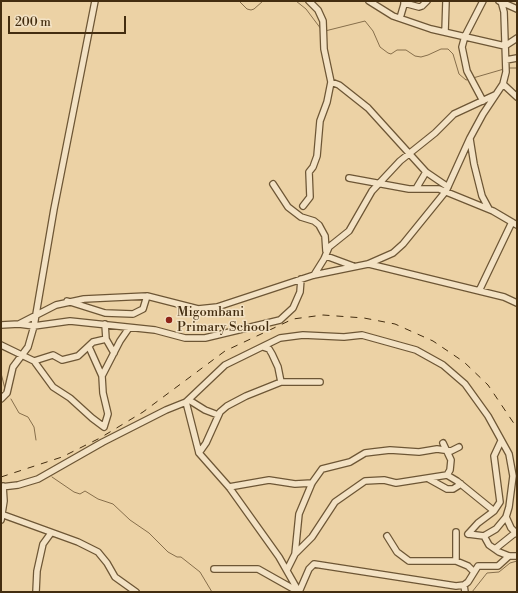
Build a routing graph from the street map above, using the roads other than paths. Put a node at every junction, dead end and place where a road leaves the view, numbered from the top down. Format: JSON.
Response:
{"nodes":[{"id":1,"x":95,"y":1,"type":"edge"},
{"id":2,"x":309,"y":1,"type":"edge"},
{"id":3,"x":370,"y":1,"type":"edge"},
{"id":4,"x":383,"y":1,"type":"edge"},
{"id":5,"x":427,"y":1,"type":"edge"},
{"id":6,"x":446,"y":1,"type":"edge"},
{"id":7,"x":483,"y":1,"type":"edge"},
{"id":8,"x":500,"y":1,"type":"edge"},
{"id":9,"x":404,"y":2,"type":"edge"},
{"id":10,"x":381,"y":8,"type":"junction"},
{"id":11,"x":517,"y":9,"type":"edge"},
{"id":12,"x":400,"y":18,"type":"junction"},
{"id":13,"x":445,"y":32,"type":"junction"},
{"id":14,"x":465,"y":36,"type":"junction"},
{"id":15,"x":517,"y":38,"type":"edge"},
{"id":16,"x":504,"y":46,"type":"junction"},
{"id":17,"x":517,"y":58,"type":"edge"},
{"id":18,"x":506,"y":60,"type":"junction"},
{"id":19,"x":331,"y":82,"type":"junction"},
{"id":20,"x":503,"y":84,"type":"junction"},
{"id":21,"x":495,"y":95,"type":"junction"},
{"id":22,"x":517,"y":97,"type":"edge"},
{"id":23,"x":483,"y":101,"type":"junction"},
{"id":24,"x":470,"y":138,"type":"junction"},
{"id":25,"x":410,"y":153,"type":"junction"},
{"id":26,"x":426,"y":172,"type":"junction"},
{"id":27,"x":349,"y":178,"type":"dead end"},
{"id":28,"x":273,"y":184,"type":"dead end"},
{"id":29,"x":379,"y":184,"type":"junction"},
{"id":30,"x":417,"y":188,"type":"junction"},
{"id":31,"x":447,"y":189,"type":"junction"},
{"id":32,"x":303,"y":206,"type":"dead end"},
{"id":33,"x":489,"y":209,"type":"junction"},
{"id":34,"x":514,"y":223,"type":"edge"},
{"id":35,"x":326,"y":254,"type":"junction"},
{"id":36,"x":368,"y":264,"type":"junction"},
{"id":37,"x":356,"y":267,"type":"junction"},
{"id":38,"x":314,"y":275,"type":"junction"},
{"id":39,"x":301,"y":279,"type":"junction"},
{"id":40,"x":479,"y":291,"type":"junction"},
{"id":41,"x":147,"y":296,"type":"junction"},
{"id":42,"x":67,"y":301,"type":"junction"},
{"id":43,"x":517,"y":303,"type":"edge"},
{"id":44,"x":35,"y":315,"type":"junction"},
{"id":45,"x":19,"y":324,"type":"junction"},
{"id":46,"x":105,"y":324,"type":"junction"},
{"id":47,"x":1,"y":325,"type":"edge"},
{"id":48,"x":34,"y":326,"type":"junction"},
{"id":49,"x":129,"y":328,"type":"junction"},
{"id":50,"x":106,"y":339,"type":"junction"},
{"id":51,"x":1,"y":345,"type":"edge"},
{"id":52,"x":89,"y":346,"type":"junction"},
{"id":53,"x":264,"y":347,"type":"junction"},
{"id":54,"x":114,"y":353,"type":"junction"},
{"id":55,"x":22,"y":354,"type":"junction"},
{"id":56,"x":34,"y":361,"type":"junction"},
{"id":57,"x":102,"y":376,"type":"junction"},
{"id":58,"x":281,"y":382,"type":"junction"},
{"id":59,"x":320,"y":382,"type":"dead end"},
{"id":60,"x":1,"y":398,"type":"edge"},
{"id":61,"x":187,"y":401,"type":"junction"},
{"id":62,"x":218,"y":415,"type":"junction"},
{"id":63,"x":501,"y":441,"type":"junction"},
{"id":64,"x":443,"y":443,"type":"dead end"},
{"id":65,"x":459,"y":447,"type":"dead end"},
{"id":66,"x":447,"y":451,"type":"junction"},
{"id":67,"x":199,"y":453,"type":"junction"},
{"id":68,"x":447,"y":475,"type":"junction"},
{"id":69,"x":429,"y":479,"type":"junction"},
{"id":70,"x":312,"y":483,"type":"junction"},
{"id":71,"x":462,"y":484,"type":"junction"},
{"id":72,"x":2,"y":486,"type":"edge"},
{"id":73,"x":229,"y":487,"type":"junction"},
{"id":74,"x":498,"y":505,"type":"junction"},
{"id":75,"x":509,"y":507,"type":"junction"},
{"id":76,"x":494,"y":511,"type":"junction"},
{"id":77,"x":2,"y":517,"type":"edge"},
{"id":78,"x":506,"y":517,"type":"junction"},
{"id":79,"x":456,"y":532,"type":"dead end"},
{"id":80,"x":50,"y":533,"type":"junction"},
{"id":81,"x":516,"y":533,"type":"edge"},
{"id":82,"x":387,"y":536,"type":"dead end"},
{"id":83,"x":484,"y":536,"type":"junction"},
{"id":84,"x":495,"y":549,"type":"junction"},
{"id":85,"x":295,"y":554,"type":"junction"},
{"id":86,"x":509,"y":556,"type":"junction"},
{"id":87,"x":517,"y":556,"type":"edge"},
{"id":88,"x":456,"y":561,"type":"junction"},
{"id":89,"x":214,"y":569,"type":"dead end"},
{"id":90,"x":287,"y":570,"type":"junction"},
{"id":91,"x":474,"y":572,"type":"junction"},
{"id":92,"x":464,"y":585,"type":"junction"},
{"id":93,"x":36,"y":592,"type":"edge"},
{"id":94,"x":136,"y":592,"type":"edge"},
{"id":95,"x":299,"y":592,"type":"edge"},
{"id":96,"x":465,"y":592,"type":"edge"}],
"edges":[{"from":1,"to":44,"type":"street"},
{"from":2,"to":19,"type":"street"},
{"from":3,"to":10,"type":"street"},
{"from":4,"to":10,"type":"street"},
{"from":5,"to":9,"type":"street"},
{"from":6,"to":13,"type":"street"},
{"from":7,"to":14,"type":"street"},
{"from":8,"to":11,"type":"street"},
{"from":8,"to":16,"type":"street"},
{"from":9,"to":12,"type":"street"},
{"from":10,"to":12,"type":"street"},
{"from":12,"to":13,"type":"street"},
{"from":13,"to":14,"type":"street"},
{"from":14,"to":16,"type":"street"},
{"from":14,"to":23,"type":"street"},
{"from":15,"to":16,"type":"street"},
{"from":16,"to":18,"type":"street"},
{"from":17,"to":18,"type":"street"},
{"from":18,"to":20,"type":"street"},
{"from":19,"to":25,"type":"street"},
{"from":19,"to":32,"type":"street"},
{"from":20,"to":21,"type":"street"},
{"from":20,"to":22,"type":"street"},
{"from":21,"to":23,"type":"street"},
{"from":21,"to":24,"type":"street"},
{"from":23,"to":25,"type":"street"},
{"from":24,"to":31,"type":"street"},
{"from":24,"to":33,"type":"street"},
{"from":25,"to":26,"type":"street"},
{"from":25,"to":29,"type":"street"},
{"from":26,"to":30,"type":"street"},
{"from":26,"to":31,"type":"street"},
{"from":27,"to":29,"type":"street"},
{"from":28,"to":35,"type":"street"},
{"from":29,"to":30,"type":"street"},
{"from":29,"to":35,"type":"street"},
{"from":30,"to":31,"type":"street"},
{"from":31,"to":33,"type":"street"},
{"from":31,"to":36,"type":"street"},
{"from":33,"to":34,"type":"street"},
{"from":34,"to":40,"type":"street"},
{"from":35,"to":37,"type":"street"},
{"from":35,"to":38,"type":"street"},
{"from":36,"to":37,"type":"street"},
{"from":36,"to":40,"type":"street"},
{"from":37,"to":38,"type":"street"},
{"from":38,"to":39,"type":"street"},
{"from":39,"to":41,"type":"street"},
{"from":39,"to":49,"type":"street"},
{"from":40,"to":43,"type":"street"},
{"from":41,"to":42,"type":"street"},
{"from":41,"to":42,"type":"street"},
{"from":42,"to":44,"type":"street"},
{"from":44,"to":45,"type":"street"},
{"from":44,"to":48,"type":"street"},
{"from":45,"to":47,"type":"street"},
{"from":45,"to":48,"type":"street"},
{"from":46,"to":48,"type":"street"},
{"from":46,"to":49,"type":"street"},
{"from":46,"to":50,"type":"street"},
{"from":48,"to":55,"type":"street"},
{"from":49,"to":54,"type":"street"},
{"from":50,"to":52,"type":"street"},
{"from":50,"to":54,"type":"street"},
{"from":51,"to":55,"type":"street"},
{"from":52,"to":56,"type":"street"},
{"from":52,"to":57,"type":"street"},
{"from":53,"to":58,"type":"street"},
{"from":53,"to":61,"type":"street"},
{"from":53,"to":63,"type":"street"},
{"from":54,"to":57,"type":"street"},
{"from":55,"to":56,"type":"street"},
{"from":55,"to":60,"type":"street"},
{"from":56,"to":57,"type":"street"},
{"from":58,"to":59,"type":"street"},
{"from":58,"to":62,"type":"street"},
{"from":61,"to":62,"type":"street"},
{"from":61,"to":67,"type":"street"},
{"from":61,"to":72,"type":"street"},
{"from":62,"to":67,"type":"street"},
{"from":63,"to":74,"type":"street"},
{"from":63,"to":75,"type":"street"},
{"from":64,"to":66,"type":"street"},
{"from":65,"to":66,"type":"street"},
{"from":66,"to":68,"type":"street"},
{"from":66,"to":70,"type":"street"},
{"from":67,"to":73,"type":"street"},
{"from":68,"to":69,"type":"street"},
{"from":68,"to":71,"type":"street"},
{"from":69,"to":71,"type":"street"},
{"from":69,"to":85,"type":"street"},
{"from":70,"to":73,"type":"street"},
{"from":70,"to":85,"type":"street"},
{"from":71,"to":76,"type":"street"},
{"from":72,"to":77,"type":"street"},
{"from":73,"to":90,"type":"street"},
{"from":74,"to":75,"type":"street"},
{"from":74,"to":76,"type":"street"},
{"from":75,"to":78,"type":"street"},
{"from":76,"to":83,"type":"street"},
{"from":77,"to":80,"type":"street"},
{"from":78,"to":81,"type":"street"},
{"from":78,"to":83,"type":"street"},
{"from":79,"to":88,"type":"street"},
{"from":80,"to":93,"type":"street"},
{"from":80,"to":94,"type":"street"},
{"from":81,"to":84,"type":"street"},
{"from":82,"to":88,"type":"street"},
{"from":83,"to":84,"type":"street"},
{"from":84,"to":86,"type":"street"},
{"from":85,"to":90,"type":"street"},
{"from":86,"to":87,"type":"street"},
{"from":86,"to":91,"type":"street"},
{"from":88,"to":91,"type":"street"},
{"from":89,"to":90,"type":"street"},
{"from":91,"to":92,"type":"street"},
{"from":92,"to":95,"type":"street"},
{"from":92,"to":96,"type":"street"}]}
